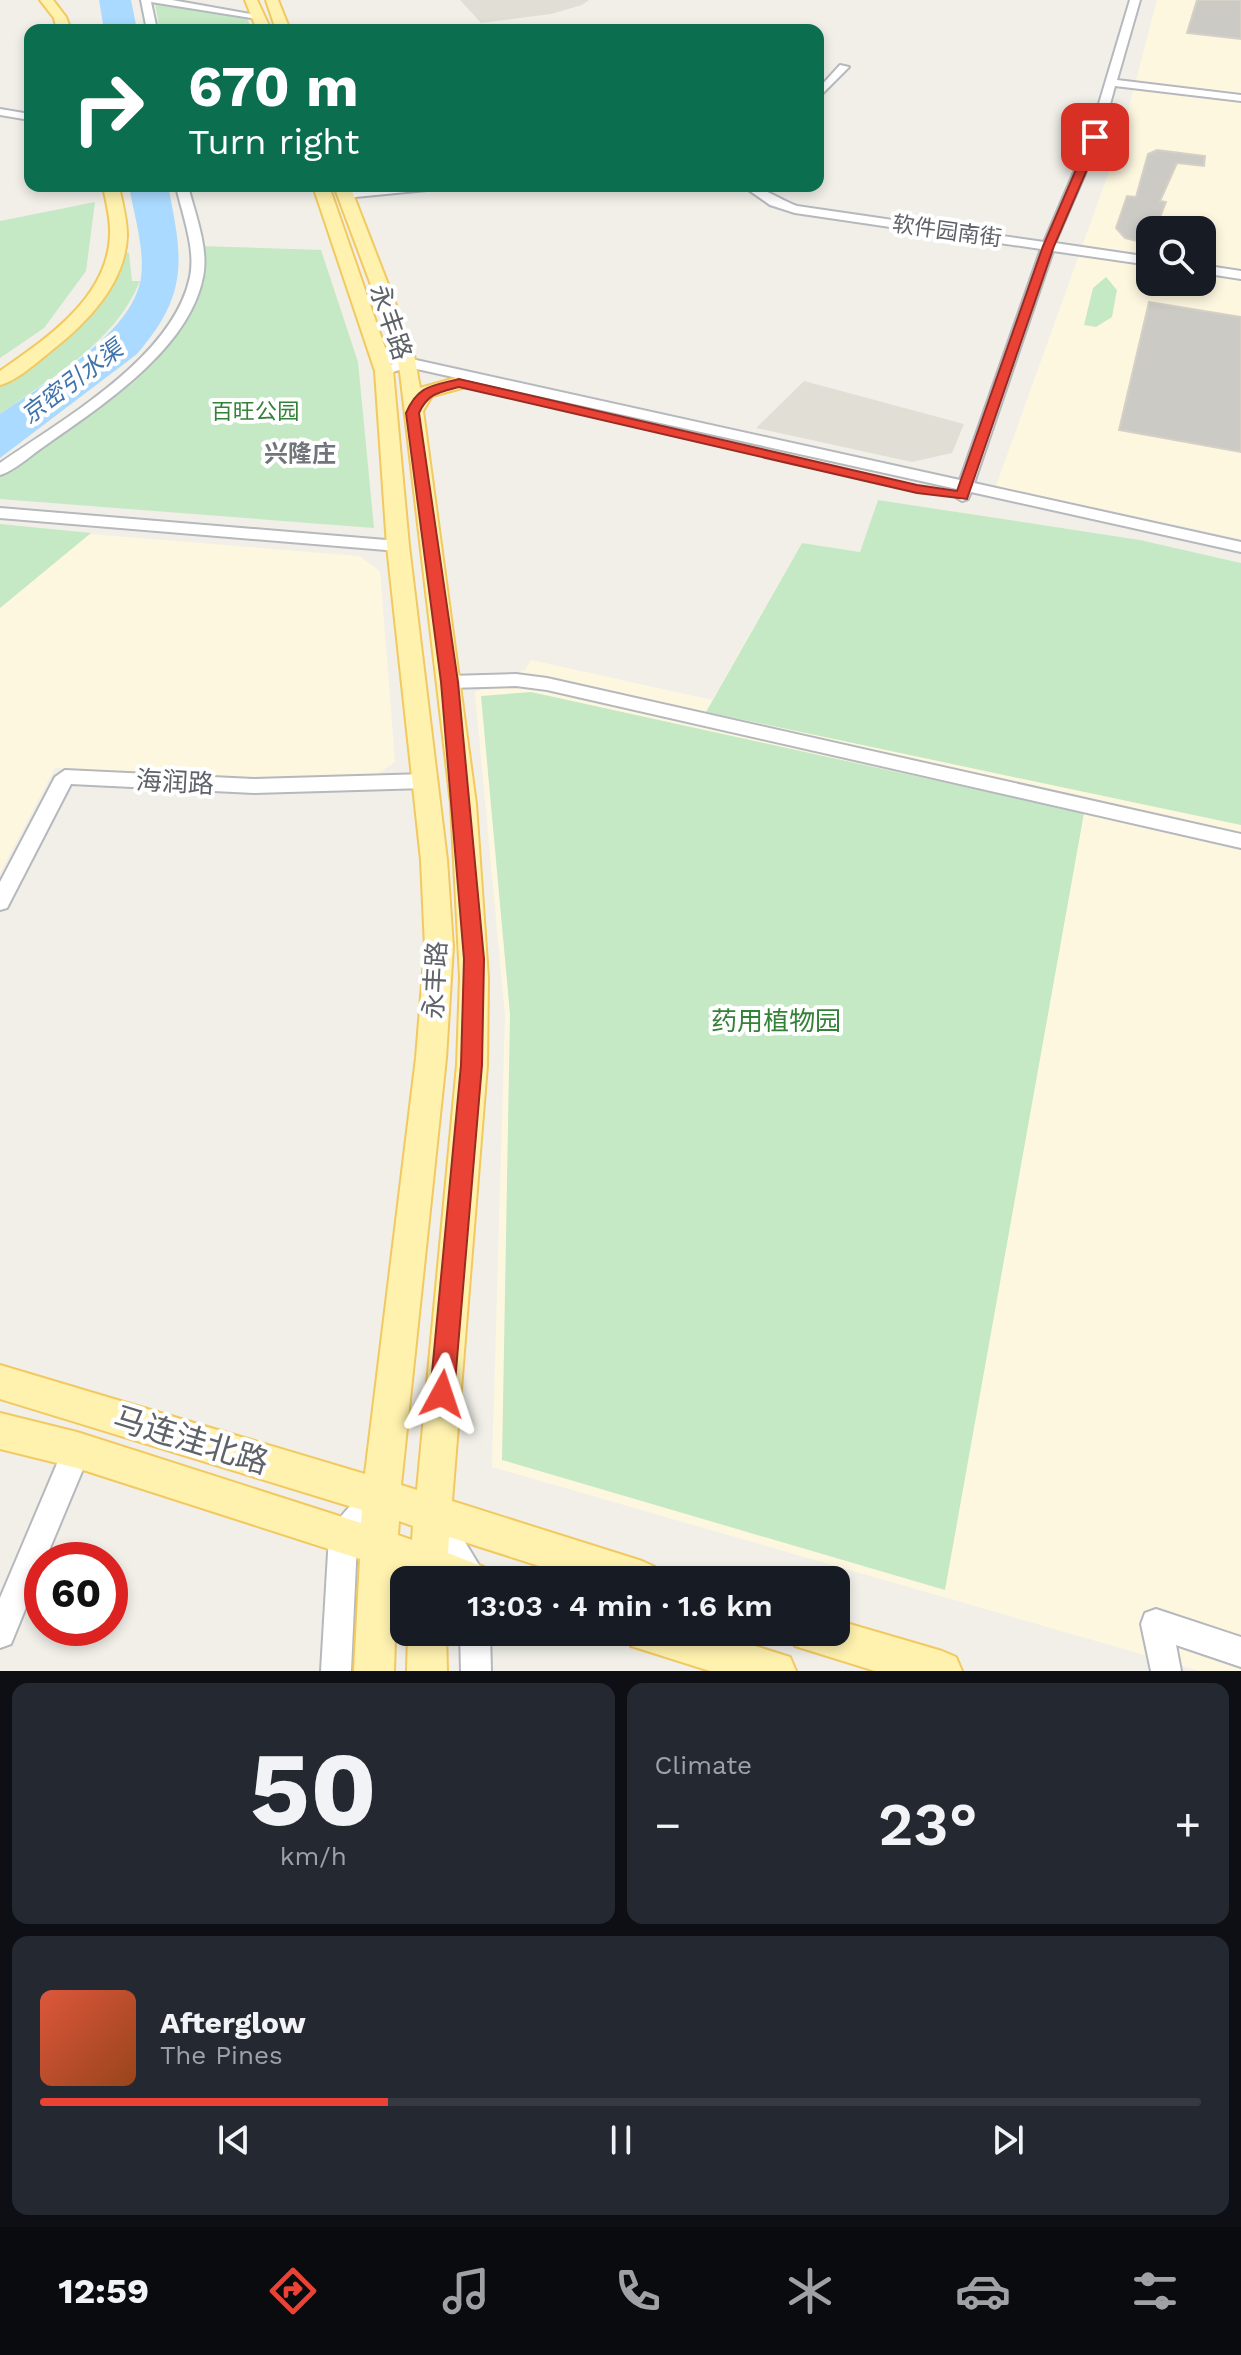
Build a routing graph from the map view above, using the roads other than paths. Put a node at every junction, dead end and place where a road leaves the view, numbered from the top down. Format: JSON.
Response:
{"nodes":[{"id":1,"x":46,"y":0,"type":"edge"},
{"id":2,"x":55,"y":0,"type":"edge"},
{"id":3,"x":146,"y":0,"type":"edge"},
{"id":4,"x":153,"y":0,"type":"edge"},
{"id":5,"x":251,"y":0,"type":"edge"},
{"id":6,"x":272,"y":0,"type":"edge"},
{"id":7,"x":1135,"y":0,"type":"edge"},
{"id":8,"x":257,"y":16,"type":"junction"},
{"id":9,"x":62,"y":24,"type":"edge"},
{"id":10,"x":71,"y":24,"type":"edge"},
{"id":11,"x":151,"y":24,"type":"edge"},
{"id":12,"x":261,"y":24,"type":"edge"},
{"id":13,"x":281,"y":24,"type":"edge"},
{"id":14,"x":844,"y":67,"type":"dead end"},
{"id":15,"x":1111,"y":82,"type":"junction"},
{"id":16,"x":824,"y":89,"type":"edge"},
{"id":17,"x":1241,"y":96,"type":"edge"},
{"id":18,"x":0,"y":112,"type":"edge"},
{"id":19,"x":24,"y":116,"type":"edge"},
{"id":20,"x":102,"y":192,"type":"edge"},
{"id":21,"x":112,"y":192,"type":"edge"},
{"id":22,"x":183,"y":192,"type":"edge"},
{"id":23,"x":337,"y":192,"type":"edge"},
{"id":24,"x":758,"y":192,"type":"edge"},
{"id":25,"x":1048,"y":246,"type":"junction"},
{"id":26,"x":1136,"y":259,"type":"edge"},
{"id":27,"x":1216,"y":271,"type":"edge"},
{"id":28,"x":1241,"y":275,"type":"edge"},
{"id":29,"x":400,"y":368,"type":"junction"},
{"id":30,"x":0,"y":371,"type":"edge"},
{"id":31,"x":0,"y":379,"type":"edge"},
{"id":32,"x":459,"y":383,"type":"junction"},
{"id":33,"x":412,"y":413,"type":"junction"},
{"id":34,"x":0,"y":470,"type":"edge"},
{"id":35,"x":964,"y":491,"type":"junction"},
{"id":36,"x":0,"y":513,"type":"edge"},
{"id":37,"x":398,"y":546,"type":"junction"},
{"id":38,"x":1241,"y":547,"type":"edge"},
{"id":39,"x":1241,"y":557,"type":"edge"},
{"id":40,"x":449,"y":682,"type":"junction"},
{"id":41,"x":426,"y":781,"type":"junction"},
{"id":42,"x":1241,"y":841,"type":"edge"},
{"id":43,"x":0,"y":902,"type":"edge"},
{"id":44,"x":0,"y":1382,"type":"edge"},
{"id":45,"x":0,"y":1431,"type":"edge"},
{"id":46,"x":77,"y":1450,"type":"junction"},
{"id":47,"x":381,"y":1497,"type":"junction"},
{"id":48,"x":432,"y":1513,"type":"junction"},
{"id":49,"x":361,"y":1541,"type":"junction"},
{"id":50,"x":413,"y":1566,"type":"edge"},
{"id":51,"x":428,"y":1566,"type":"edge"},
{"id":52,"x":464,"y":1566,"type":"edge"},
{"id":53,"x":598,"y":1566,"type":"edge"},
{"id":54,"x":0,"y":1633,"type":"edge"},
{"id":55,"x":850,"y":1644,"type":"edge"},
{"id":56,"x":427,"y":1646,"type":"edge"},
{"id":57,"x":475,"y":1646,"type":"edge"},
{"id":58,"x":692,"y":1646,"type":"edge"},
{"id":59,"x":1241,"y":1652,"type":"edge"},
{"id":60,"x":336,"y":1671,"type":"edge"},
{"id":61,"x":374,"y":1671,"type":"edge"},
{"id":62,"x":427,"y":1671,"type":"edge"},
{"id":63,"x":476,"y":1671,"type":"edge"},
{"id":64,"x":776,"y":1671,"type":"edge"},
{"id":65,"x":942,"y":1671,"type":"edge"},
{"id":66,"x":1166,"y":1671,"type":"edge"}],
"edges":[{"from":1,"to":9,"type":"main road"},
{"from":2,"to":10,"type":"main road"},
{"from":3,"to":11,"type":"street"},
{"from":4,"to":8,"type":"street"},
{"from":5,"to":8,"type":"main road"},
{"from":6,"to":13,"type":"main road"},
{"from":7,"to":15,"type":"street"},
{"from":8,"to":12,"type":"main road"},
{"from":14,"to":16,"type":"street"},
{"from":15,"to":17,"type":"street"},
{"from":15,"to":25,"type":"street"},
{"from":18,"to":19,"type":"street"},
{"from":20,"to":30,"type":"main road"},
{"from":21,"to":31,"type":"main road"},
{"from":22,"to":34,"type":"street"},
{"from":23,"to":29,"type":"main road","name":"永丰路"},
{"from":24,"to":25,"type":"street","name":"软件园南街"},
{"from":25,"to":26,"type":"street","name":"软件园南街"},
{"from":25,"to":35,"type":"street"},
{"from":27,"to":28,"type":"street"},
{"from":29,"to":32,"type":"street"},
{"from":29,"to":33,"type":"main road","name":"永丰路"},
{"from":29,"to":35,"type":"street"},
{"from":29,"to":37,"type":"main road","name":"永丰路"},
{"from":32,"to":33,"type":"main road"},
{"from":32,"to":35,"type":"street"},
{"from":33,"to":40,"type":"main road","name":"永丰路"},
{"from":35,"to":38,"type":"street"},
{"from":35,"to":39,"type":"street"},
{"from":36,"to":37,"type":"street"},
{"from":37,"to":41,"type":"main road","name":"永丰路"},
{"from":40,"to":42,"type":"street"},
{"from":40,"to":48,"type":"main road","name":"永丰路"},
{"from":41,"to":43,"type":"street","name":"海润路"},
{"from":41,"to":47,"type":"main road","name":"永丰路"},
{"from":44,"to":47,"type":"main road","name":"马连洼北路"},
{"from":45,"to":46,"type":"main road","name":"马连洼北路"},
{"from":46,"to":49,"type":"main road","name":"马连洼北路"},
{"from":46,"to":54,"type":"street"},
{"from":47,"to":48,"type":"main road","name":"马连洼北路"},
{"from":47,"to":49,"type":"main road","name":"永丰路"},
{"from":48,"to":51,"type":"main road","name":"永丰路"},
{"from":48,"to":52,"type":"street"},
{"from":48,"to":53,"type":"main road"},
{"from":49,"to":50,"type":"main road","name":"马连洼北路"},
{"from":49,"to":60,"type":"street"},
{"from":49,"to":61,"type":"main road","name":"永丰路"},
{"from":55,"to":65,"type":"main road"},
{"from":56,"to":62,"type":"main road"},
{"from":57,"to":63,"type":"street"},
{"from":58,"to":64,"type":"main road"},
{"from":59,"to":66,"type":"street"}]}
